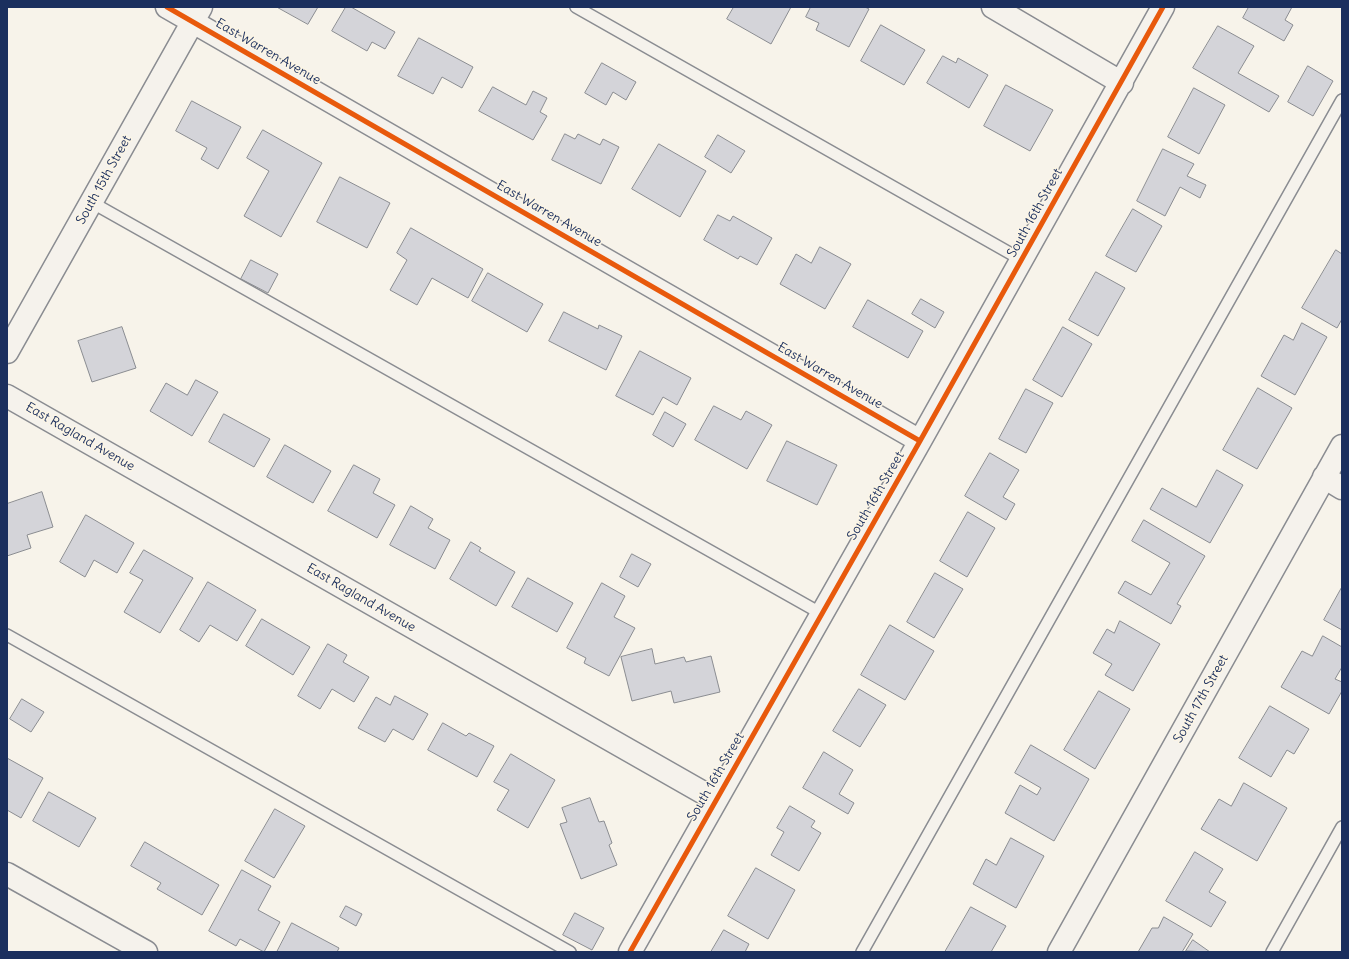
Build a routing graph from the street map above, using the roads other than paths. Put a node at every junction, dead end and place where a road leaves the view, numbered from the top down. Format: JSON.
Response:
{"nodes":[{"id":1,"x":166,"y":7,"type":"edge"},
{"id":2,"x":576,"y":7,"type":"edge"},
{"id":3,"x":993,"y":7,"type":"edge"},
{"id":4,"x":1163,"y":7,"type":"edge"},
{"id":5,"x":197,"y":14,"type":"edge"},
{"id":6,"x":1122,"y":82,"type":"junction"},
{"id":7,"x":1342,"y":100,"type":"edge"},
{"id":8,"x":91,"y":202,"type":"junction"},
{"id":9,"x":1022,"y":260,"type":"junction"},
{"id":10,"x":7,"y":352,"type":"edge"},
{"id":11,"x":7,"y":396,"type":"edge"},
{"id":12,"x":920,"y":441,"type":"junction"},
{"id":13,"x":1342,"y":446,"type":"edge"},
{"id":14,"x":1333,"y":483,"type":"edge"},
{"id":15,"x":822,"y":614,"type":"junction"},
{"id":16,"x":7,"y":635,"type":"edge"},
{"id":17,"x":716,"y":800,"type":"junction"},
{"id":18,"x":1342,"y":827,"type":"edge"},
{"id":19,"x":7,"y":874,"type":"edge"},
{"id":20,"x":146,"y":952,"type":"edge"},
{"id":21,"x":570,"y":952,"type":"edge"},
{"id":22,"x":630,"y":952,"type":"edge"},
{"id":23,"x":862,"y":952,"type":"edge"},
{"id":24,"x":1059,"y":952,"type":"edge"},
{"id":25,"x":1272,"y":952,"type":"edge"}],
"edges":[{"from":1,"to":5,"type":"street","name":"East Warren Avenue"},
{"from":2,"to":9,"type":"lane"},
{"from":3,"to":6,"type":"street"},
{"from":4,"to":6,"type":"street","name":"South 16th Street"},
{"from":5,"to":8,"type":"street","name":"South 15th Street"},
{"from":5,"to":12,"type":"street","name":"East Warren Avenue"},
{"from":6,"to":9,"type":"street","name":"South 16th Street"},
{"from":7,"to":23,"type":"lane"},
{"from":8,"to":10,"type":"street","name":"South 15th Street"},
{"from":8,"to":15,"type":"lane"},
{"from":9,"to":12,"type":"street","name":"South 16th Street"},
{"from":11,"to":17,"type":"street","name":"East Ragland Avenue"},
{"from":12,"to":15,"type":"street","name":"South 16th Street"},
{"from":13,"to":14,"type":"street","name":"South 17th Street"},
{"from":14,"to":24,"type":"street","name":"South 17th Street"},
{"from":15,"to":17,"type":"street","name":"South 16th Street"},
{"from":16,"to":21,"type":"lane"},
{"from":17,"to":22,"type":"street","name":"South 16th Street"},
{"from":18,"to":25,"type":"lane"},
{"from":19,"to":20,"type":"street"}]}
